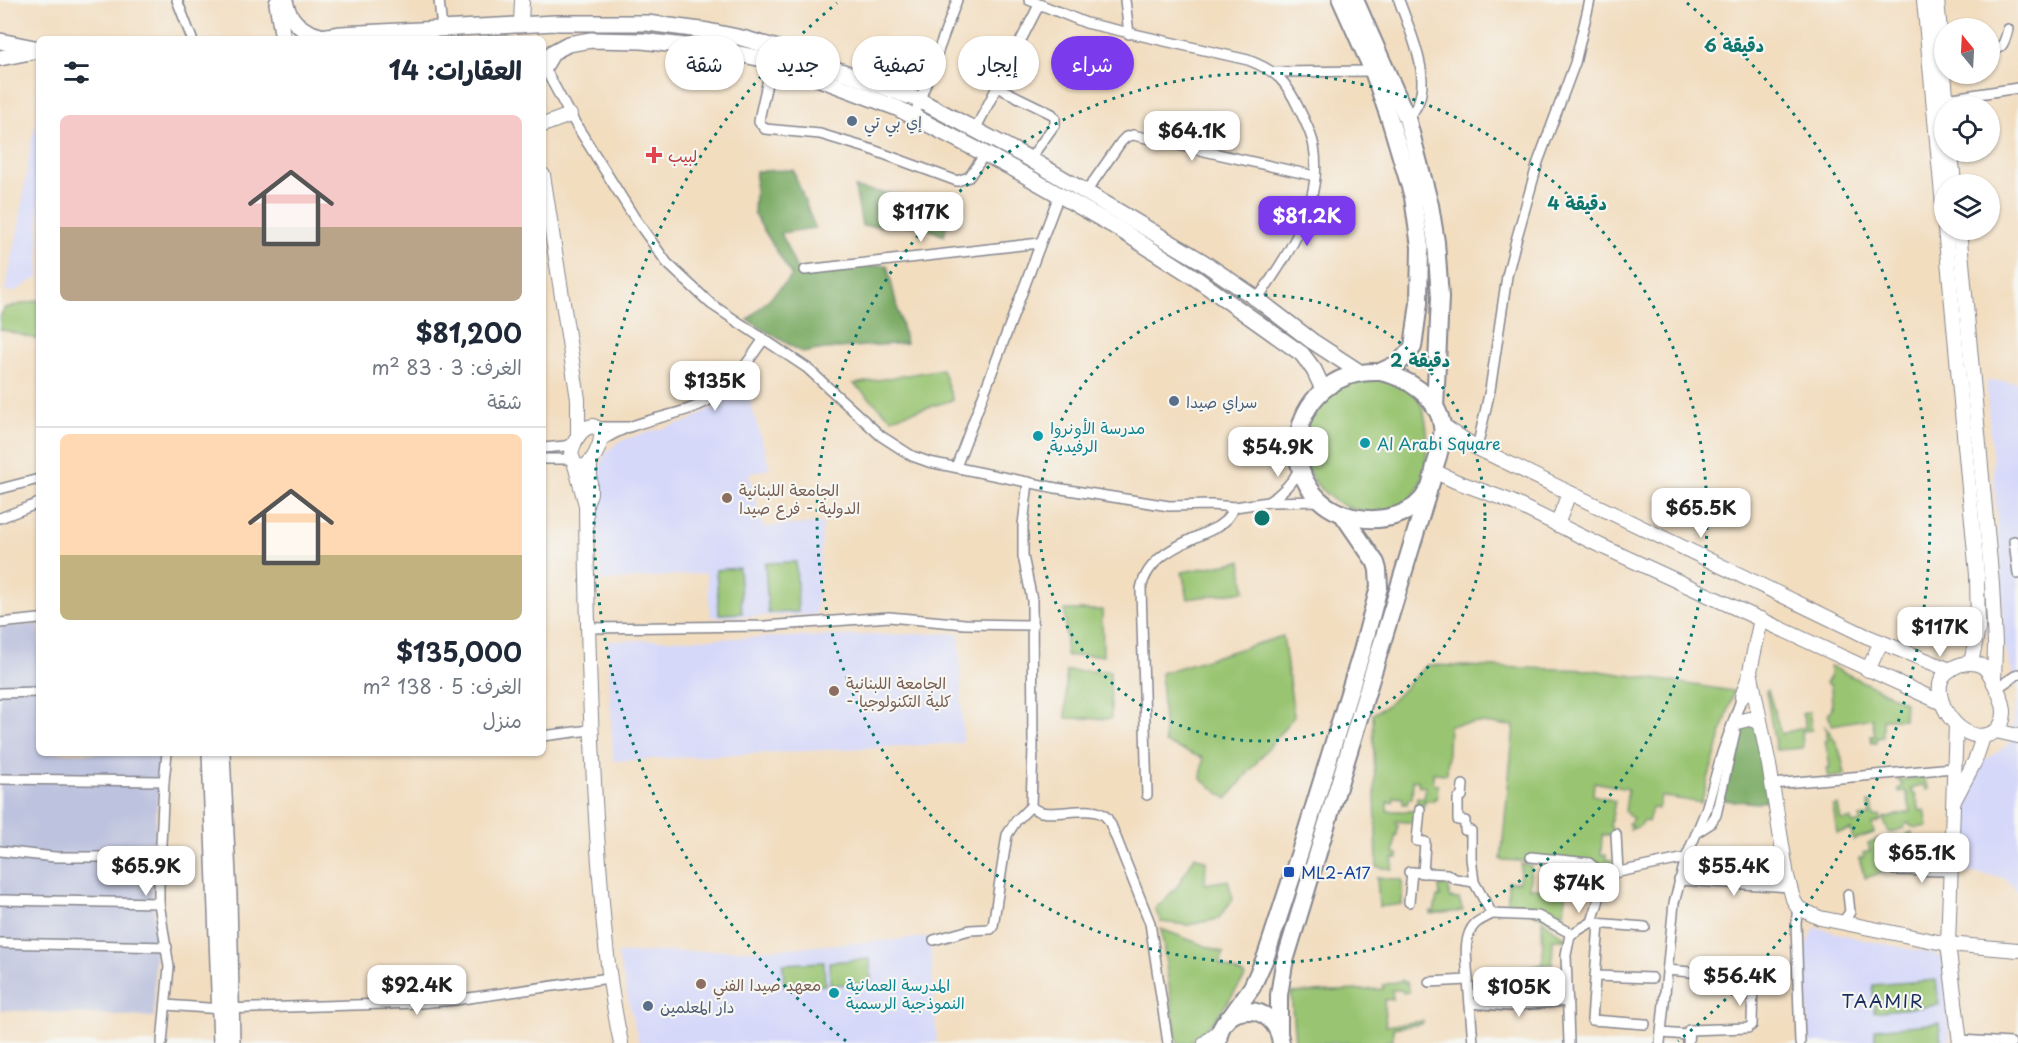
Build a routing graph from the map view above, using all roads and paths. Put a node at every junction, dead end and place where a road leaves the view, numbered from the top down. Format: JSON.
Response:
{"nodes":[{"id":1,"x":177,"y":0,"type":"edge"},
{"id":2,"x":276,"y":0,"type":"edge"},
{"id":3,"x":285,"y":0,"type":"edge"},
{"id":4,"x":439,"y":0,"type":"edge"},
{"id":5,"x":522,"y":0,"type":"edge"},
{"id":6,"x":957,"y":0,"type":"edge"},
{"id":7,"x":1029,"y":0,"type":"edge"},
{"id":8,"x":1125,"y":0,"type":"edge"},
{"id":9,"x":1341,"y":0,"type":"edge"},
{"id":10,"x":1355,"y":0,"type":"edge"},
{"id":11,"x":1399,"y":0,"type":"edge"},
{"id":12,"x":1590,"y":0,"type":"edge"},
{"id":13,"x":1931,"y":1,"type":"edge"},
{"id":14,"x":1039,"y":5,"type":"junction"},
{"id":15,"x":1935,"y":18,"type":"edge"},
{"id":16,"x":521,"y":25,"type":"junction"},
{"id":17,"x":2008,"y":29,"type":"dead end"},
{"id":18,"x":432,"y":33,"type":"edge"},
{"id":19,"x":1129,"y":34,"type":"junction"},
{"id":20,"x":191,"y":36,"type":"edge"},
{"id":21,"x":283,"y":36,"type":"edge"},
{"id":22,"x":316,"y":36,"type":"edge"},
{"id":23,"x":365,"y":36,"type":"edge"},
{"id":24,"x":536,"y":36,"type":"edge"},
{"id":25,"x":1023,"y":36,"type":"edge"},
{"id":26,"x":2000,"y":47,"type":"edge"},
{"id":27,"x":3,"y":49,"type":"edge"},
{"id":28,"x":36,"y":49,"type":"edge"},
{"id":29,"x":756,"y":58,"type":"edge"},
{"id":30,"x":546,"y":62,"type":"edge"},
{"id":31,"x":546,"y":72,"type":"edge"},
{"id":32,"x":1274,"y":72,"type":"junction"},
{"id":33,"x":1373,"y":72,"type":"junction"},
{"id":34,"x":840,"y":87,"type":"edge"},
{"id":35,"x":2018,"y":88,"type":"edge"},
{"id":36,"x":766,"y":90,"type":"edge"},
{"id":37,"x":995,"y":90,"type":"edge"},
{"id":38,"x":1003,"y":90,"type":"edge"},
{"id":39,"x":1980,"y":96,"type":"edge"},
{"id":40,"x":919,"y":100,"type":"junction"},
{"id":41,"x":570,"y":116,"type":"junction"},
{"id":42,"x":914,"y":116,"type":"junction"},
{"id":43,"x":1407,"y":118,"type":"junction"},
{"id":44,"x":546,"y":124,"type":"edge"},
{"id":45,"x":975,"y":130,"type":"junction"},
{"id":46,"x":985,"y":154,"type":"junction"},
{"id":47,"x":1030,"y":159,"type":"junction"},
{"id":48,"x":1948,"y":174,"type":"edge"},
{"id":49,"x":1315,"y":176,"type":"junction"},
{"id":50,"x":1086,"y":192,"type":"junction"},
{"id":51,"x":546,"y":194,"type":"edge"},
{"id":52,"x":1059,"y":195,"type":"junction"},
{"id":53,"x":1953,"y":240,"type":"edge"},
{"id":54,"x":1960,"y":240,"type":"edge"},
{"id":55,"x":1040,"y":243,"type":"junction"},
{"id":56,"x":1175,"y":244,"type":"junction"},
{"id":57,"x":1165,"y":259,"type":"junction"},
{"id":58,"x":805,"y":270,"type":"dead end"},
{"id":59,"x":1257,"y":299,"type":"junction"},
{"id":60,"x":764,"y":339,"type":"junction"},
{"id":61,"x":1413,"y":347,"type":"junction"},
{"id":62,"x":1438,"y":357,"type":"junction"},
{"id":63,"x":1380,"y":372,"type":"junction"},
{"id":64,"x":1361,"y":373,"type":"junction"},
{"id":65,"x":1323,"y":389,"type":"junction"},
{"id":66,"x":578,"y":399,"type":"junction"},
{"id":67,"x":1435,"y":408,"type":"junction"},
{"id":68,"x":1442,"y":425,"type":"junction"},
{"id":69,"x":595,"y":427,"type":"junction"},
{"id":70,"x":627,"y":427,"type":"junction"},
{"id":71,"x":576,"y":439,"type":"junction"},
{"id":72,"x":599,"y":443,"type":"junction"},
{"id":73,"x":546,"y":448,"type":"edge"},
{"id":74,"x":1477,"y":448,"type":"junction"},
{"id":75,"x":546,"y":459,"type":"edge"},
{"id":76,"x":573,"y":462,"type":"junction"},
{"id":77,"x":590,"y":462,"type":"junction"},
{"id":78,"x":956,"y":468,"type":"junction"},
{"id":79,"x":1300,"y":468,"type":"junction"},
{"id":80,"x":1434,"y":471,"type":"junction"},
{"id":81,"x":36,"y":480,"type":"edge"},
{"id":82,"x":1028,"y":482,"type":"junction"},
{"id":83,"x":0,"y":489,"type":"edge"},
{"id":84,"x":1428,"y":492,"type":"junction"},
{"id":85,"x":1569,"y":493,"type":"junction"},
{"id":86,"x":1322,"y":501,"type":"junction"},
{"id":87,"x":1268,"y":502,"type":"junction"},
{"id":88,"x":36,"y":505,"type":"edge"},
{"id":89,"x":586,"y":505,"type":"junction"},
{"id":90,"x":1235,"y":507,"type":"junction"},
{"id":91,"x":27,"y":510,"type":"junction"},
{"id":92,"x":36,"y":510,"type":"edge"},
{"id":93,"x":1343,"y":515,"type":"junction"},
{"id":94,"x":0,"y":518,"type":"edge"},
{"id":95,"x":1557,"y":525,"type":"junction"},
{"id":96,"x":2014,"y":541,"type":"dead end"},
{"id":97,"x":2018,"y":574,"type":"edge"},
{"id":98,"x":36,"y":619,"type":"edge"},
{"id":99,"x":1761,"y":619,"type":"junction"},
{"id":100,"x":0,"y":623,"type":"edge"},
{"id":101,"x":1033,"y":625,"type":"junction"},
{"id":102,"x":587,"y":628,"type":"junction"},
{"id":103,"x":1977,"y":629,"type":"junction"},
{"id":104,"x":1994,"y":631,"type":"junction"},
{"id":105,"x":1881,"y":642,"type":"junction"},
{"id":106,"x":1971,"y":663,"type":"junction"},
{"id":107,"x":1868,"y":670,"type":"junction"},
{"id":108,"x":1950,"y":670,"type":"junction"},
{"id":109,"x":1750,"y":671,"type":"junction"},
{"id":110,"x":2018,"y":674,"type":"edge"},
{"id":111,"x":1998,"y":690,"type":"junction"},
{"id":112,"x":36,"y":692,"type":"edge"},
{"id":113,"x":0,"y":693,"type":"edge"},
{"id":114,"x":1742,"y":697,"type":"junction"},
{"id":115,"x":1942,"y":703,"type":"junction"},
{"id":116,"x":2018,"y":705,"type":"edge"},
{"id":117,"x":1737,"y":722,"type":"junction"},
{"id":118,"x":1760,"y":722,"type":"junction"},
{"id":119,"x":1956,"y":725,"type":"junction"},
{"id":120,"x":590,"y":730,"type":"junction"},
{"id":121,"x":1996,"y":731,"type":"junction"},
{"id":122,"x":546,"y":736,"type":"edge"},
{"id":123,"x":2018,"y":736,"type":"edge"},
{"id":124,"x":1983,"y":737,"type":"junction"},
{"id":125,"x":168,"y":756,"type":"edge"},
{"id":126,"x":210,"y":756,"type":"edge"},
{"id":127,"x":222,"y":756,"type":"edge"},
{"id":128,"x":1953,"y":768,"type":"junction"},
{"id":129,"x":0,"y":779,"type":"edge"},
{"id":130,"x":164,"y":781,"type":"junction"},
{"id":131,"x":1773,"y":784,"type":"junction"},
{"id":132,"x":1463,"y":785,"type":"dead end"},
{"id":133,"x":1147,"y":795,"type":"dead end"},
{"id":134,"x":1954,"y":801,"type":"junction"},
{"id":135,"x":1031,"y":806,"type":"junction"},
{"id":136,"x":1420,"y":809,"type":"dead end"},
{"id":137,"x":1699,"y":832,"type":"junction"},
{"id":138,"x":1616,"y":834,"type":"dead end"},
{"id":139,"x":0,"y":851,"type":"edge"},
{"id":140,"x":159,"y":857,"type":"junction"},
{"id":141,"x":1531,"y":857,"type":"dead end"},
{"id":142,"x":1686,"y":858,"type":"junction"},
{"id":143,"x":1893,"y":870,"type":"dead end"},
{"id":144,"x":1951,"y":871,"type":"junction"},
{"id":145,"x":1618,"y":872,"type":"junction"},
{"id":146,"x":1423,"y":873,"type":"junction"},
{"id":147,"x":1608,"y":878,"type":"junction"},
{"id":148,"x":1679,"y":880,"type":"junction"},
{"id":149,"x":1474,"y":882,"type":"junction"},
{"id":150,"x":1790,"y":887,"type":"junction"},
{"id":151,"x":1848,"y":894,"type":"dead end"},
{"id":152,"x":0,"y":900,"type":"edge"},
{"id":153,"x":1409,"y":902,"type":"dead end"},
{"id":154,"x":159,"y":903,"type":"junction"},
{"id":155,"x":1798,"y":908,"type":"junction"},
{"id":156,"x":1492,"y":914,"type":"junction"},
{"id":157,"x":1595,"y":923,"type":"junction"},
{"id":158,"x":1842,"y":923,"type":"junction"},
{"id":159,"x":1645,"y":927,"type":"dead end"},
{"id":160,"x":1572,"y":934,"type":"junction"},
{"id":161,"x":934,"y":940,"type":"dead end"},
{"id":162,"x":0,"y":943,"type":"edge"},
{"id":163,"x":1948,"y":944,"type":"junction"},
{"id":164,"x":167,"y":947,"type":"junction"},
{"id":165,"x":2018,"y":950,"type":"edge"},
{"id":166,"x":1667,"y":970,"type":"junction"},
{"id":167,"x":1595,"y":976,"type":"junction"},
{"id":168,"x":609,"y":978,"type":"junction"},
{"id":169,"x":1652,"y":978,"type":"dead end"},
{"id":170,"x":1468,"y":980,"type":"junction"},
{"id":171,"x":1429,"y":982,"type":"dead end"},
{"id":172,"x":1568,"y":1000,"type":"junction"},
{"id":173,"x":1470,"y":1003,"type":"junction"},
{"id":174,"x":166,"y":1005,"type":"junction"},
{"id":175,"x":226,"y":1008,"type":"junction"},
{"id":176,"x":1232,"y":1016,"type":"junction"},
{"id":177,"x":1645,"y":1024,"type":"dead end"},
{"id":178,"x":1219,"y":1036,"type":"edge"},
{"id":179,"x":1280,"y":1037,"type":"edge"},
{"id":180,"x":1660,"y":1038,"type":"edge"},
{"id":181,"x":1688,"y":1039,"type":"edge"},
{"id":182,"x":1960,"y":1041,"type":"edge"},
{"id":183,"x":162,"y":1043,"type":"edge"},
{"id":184,"x":221,"y":1043,"type":"edge"},
{"id":185,"x":232,"y":1043,"type":"edge"},
{"id":186,"x":621,"y":1043,"type":"edge"},
{"id":187,"x":1168,"y":1043,"type":"edge"},
{"id":188,"x":1205,"y":1043,"type":"edge"},
{"id":189,"x":1473,"y":1043,"type":"edge"},
{"id":190,"x":1569,"y":1043,"type":"edge"},
{"id":191,"x":1800,"y":1043,"type":"edge"},
{"id":192,"x":2011,"y":1043,"type":"edge"}],
"edges":[{"from":1,"to":20,"type":"street"},
{"from":2,"to":21,"type":"main road"},
{"from":3,"to":22,"type":"main road"},
{"from":4,"to":18,"type":"street"},
{"from":5,"to":16,"type":"main road"},
{"from":6,"to":40,"type":"street"},
{"from":7,"to":14,"type":"street"},
{"from":8,"to":19,"type":"street"},
{"from":9,"to":33,"type":"highway"},
{"from":10,"to":43,"type":"highway"},
{"from":11,"to":43,"type":"street"},
{"from":12,"to":74,"type":"street"},
{"from":13,"to":15,"type":"main road"},
{"from":13,"to":48,"type":"main road"},
{"from":14,"to":19,"type":"street"},
{"from":14,"to":25,"type":"street"},
{"from":16,"to":18,"type":"main road"},
{"from":16,"to":24,"type":"main road"},
{"from":16,"to":40,"type":"main road"},
{"from":17,"to":26,"type":"street"},
{"from":18,"to":23,"type":"main road"},
{"from":19,"to":32,"type":"street"},
{"from":27,"to":28,"type":"main road"},
{"from":29,"to":30,"type":"main road"},
{"from":31,"to":41,"type":"street"},
{"from":32,"to":33,"type":"street"},
{"from":32,"to":49,"type":"street"},
{"from":33,"to":61,"type":"highway"},
{"from":34,"to":42,"type":"main road"},
{"from":35,"to":39,"type":"street"},
{"from":36,"to":46,"type":"street"},
{"from":37,"to":45,"type":"street"},
{"from":38,"to":47,"type":"street"},
{"from":40,"to":42,"type":"street"},
{"from":40,"to":45,"type":"main road"},
{"from":41,"to":44,"type":"main road"},
{"from":41,"to":60,"type":"street"},
{"from":42,"to":46,"type":"main road"},
{"from":43,"to":62,"type":"highway"},
{"from":45,"to":47,"type":"main road"},
{"from":46,"to":52,"type":"main road"},
{"from":47,"to":50,"type":"main road"},
{"from":49,"to":50,"type":"street"},
{"from":49,"to":59,"type":"street"},
{"from":50,"to":56,"type":"main road"},
{"from":51,"to":66,"type":"main road"},
{"from":52,"to":55,"type":"street"},
{"from":52,"to":57,"type":"main road"},
{"from":53,"to":103,"type":"main road"},
{"from":54,"to":104,"type":"main road"},
{"from":55,"to":58,"type":"street"},
{"from":55,"to":78,"type":"street"},
{"from":56,"to":57,"type":"main road"},
{"from":56,"to":59,"type":"main road"},
{"from":57,"to":65,"type":"main road"},
{"from":59,"to":64,"type":"main road"},
{"from":60,"to":70,"type":"street"},
{"from":60,"to":78,"type":"street"},
{"from":61,"to":62,"type":"highway"},
{"from":61,"to":63,"type":"highway"},
{"from":62,"to":67,"type":"highway"},
{"from":63,"to":64,"type":"highway"},
{"from":63,"to":67,"type":"highway"},
{"from":64,"to":65,"type":"highway"},
{"from":65,"to":79,"type":"highway"},
{"from":66,"to":69,"type":"main road"},
{"from":66,"to":71,"type":"main road"},
{"from":67,"to":68,"type":"highway"},
{"from":68,"to":74,"type":"main road"},
{"from":68,"to":80,"type":"highway"},
{"from":69,"to":70,"type":"street"},
{"from":69,"to":71,"type":"main road"},
{"from":69,"to":72,"type":"main road"},
{"from":70,"to":72,"type":"street"},
{"from":71,"to":73,"type":"street"},
{"from":71,"to":76,"type":"main road"},
{"from":72,"to":77,"type":"main road"},
{"from":74,"to":85,"type":"main road"},
{"from":75,"to":76,"type":"street"},
{"from":76,"to":77,"type":"main road"},
{"from":76,"to":89,"type":"main road"},
{"from":77,"to":89,"type":"main road"},
{"from":78,"to":82,"type":"street"},
{"from":79,"to":86,"type":"highway"},
{"from":79,"to":87,"type":"street"},
{"from":80,"to":84,"type":"highway"},
{"from":80,"to":95,"type":"main road"},
{"from":81,"to":83,"type":"street"},
{"from":82,"to":90,"type":"street"},
{"from":82,"to":101,"type":"street"},
{"from":84,"to":93,"type":"highway"},
{"from":84,"to":179,"type":"highway"},
{"from":85,"to":95,"type":"main road"},
{"from":85,"to":105,"type":"main road"},
{"from":86,"to":87,"type":"street"},
{"from":86,"to":93,"type":"highway"},
{"from":87,"to":90,"type":"street"},
{"from":88,"to":91,"type":"street"},
{"from":89,"to":102,"type":"main road"},
{"from":90,"to":133,"type":"street"},
{"from":91,"to":92,"type":"street"},
{"from":91,"to":94,"type":"street"},
{"from":93,"to":176,"type":"highway"},
{"from":95,"to":99,"type":"main road"},
{"from":96,"to":97,"type":"street"},
{"from":98,"to":100,"type":"street"},
{"from":99,"to":107,"type":"main road"},
{"from":99,"to":109,"type":"main road"},
{"from":101,"to":102,"type":"street"},
{"from":101,"to":135,"type":"street"},
{"from":102,"to":120,"type":"main road"},
{"from":103,"to":104,"type":"main road"},
{"from":103,"to":106,"type":"main road"},
{"from":104,"to":111,"type":"main road"},
{"from":105,"to":107,"type":"main road"},
{"from":105,"to":108,"type":"main road"},
{"from":106,"to":108,"type":"main road"},
{"from":106,"to":111,"type":"main road"},
{"from":107,"to":115,"type":"main road"},
{"from":108,"to":115,"type":"main road"},
{"from":109,"to":114,"type":"main road"},
{"from":109,"to":118,"type":"main road"},
{"from":110,"to":111,"type":"street"},
{"from":111,"to":116,"type":"main road"},
{"from":111,"to":121,"type":"main road"},
{"from":112,"to":113,"type":"street"},
{"from":114,"to":117,"type":"street"},
{"from":114,"to":137,"type":"street"},
{"from":115,"to":119,"type":"main road"},
{"from":117,"to":118,"type":"main road"},
{"from":117,"to":137,"type":"street"},
{"from":118,"to":131,"type":"main road"},
{"from":119,"to":124,"type":"main road"},
{"from":119,"to":128,"type":"main road"},
{"from":120,"to":122,"type":"street"},
{"from":120,"to":168,"type":"main road"},
{"from":121,"to":123,"type":"main road"},
{"from":121,"to":124,"type":"main road"},
{"from":124,"to":134,"type":"main road"},
{"from":125,"to":130,"type":"street"},
{"from":126,"to":175,"type":"main road"},
{"from":127,"to":175,"type":"main road"},
{"from":128,"to":131,"type":"street"},
{"from":128,"to":134,"type":"main road"},
{"from":129,"to":130,"type":"street"},
{"from":130,"to":140,"type":"street"},
{"from":131,"to":150,"type":"main road"},
{"from":132,"to":149,"type":"street"},
{"from":134,"to":144,"type":"main road"},
{"from":135,"to":161,"type":"street"},
{"from":135,"to":187,"type":"street"},
{"from":136,"to":146,"type":"street"},
{"from":137,"to":142,"type":"street"},
{"from":138,"to":145,"type":"street"},
{"from":139,"to":140,"type":"street"},
{"from":140,"to":154,"type":"street"},
{"from":141,"to":147,"type":"street"},
{"from":142,"to":145,"type":"street"},
{"from":142,"to":148,"type":"street"},
{"from":143,"to":144,"type":"street"},
{"from":144,"to":163,"type":"main road"},
{"from":145,"to":147,"type":"street"},
{"from":146,"to":149,"type":"street"},
{"from":146,"to":153,"type":"street"},
{"from":147,"to":157,"type":"street"},
{"from":148,"to":150,"type":"street"},
{"from":148,"to":166,"type":"street"},
{"from":149,"to":156,"type":"street"},
{"from":150,"to":155,"type":"main road"},
{"from":151,"to":158,"type":"street"},
{"from":152,"to":154,"type":"street"},
{"from":154,"to":164,"type":"street"},
{"from":155,"to":158,"type":"main road"},
{"from":155,"to":191,"type":"street"},
{"from":156,"to":160,"type":"street"},
{"from":156,"to":170,"type":"street"},
{"from":157,"to":159,"type":"street"},
{"from":157,"to":160,"type":"street"},
{"from":157,"to":167,"type":"street"},
{"from":158,"to":163,"type":"main road"},
{"from":160,"to":172,"type":"street"},
{"from":162,"to":164,"type":"street"},
{"from":163,"to":165,"type":"main road"},
{"from":163,"to":182,"type":"main road"},
{"from":164,"to":174,"type":"street"},
{"from":166,"to":180,"type":"street"},
{"from":166,"to":181,"type":"street"},
{"from":167,"to":169,"type":"street"},
{"from":167,"to":177,"type":"street"},
{"from":168,"to":175,"type":"street"},
{"from":168,"to":186,"type":"main road"},
{"from":170,"to":171,"type":"street"},
{"from":170,"to":173,"type":"street"},
{"from":172,"to":173,"type":"street"},
{"from":172,"to":190,"type":"street"},
{"from":173,"to":189,"type":"street"},
{"from":174,"to":175,"type":"street"},
{"from":174,"to":183,"type":"street"},
{"from":175,"to":184,"type":"main road"},
{"from":175,"to":185,"type":"main road"},
{"from":176,"to":178,"type":"highway"},
{"from":176,"to":179,"type":"highway"},
{"from":178,"to":188,"type":"main road"},
{"from":180,"to":181,"type":"street"},
{"from":182,"to":192,"type":"street"}]}
